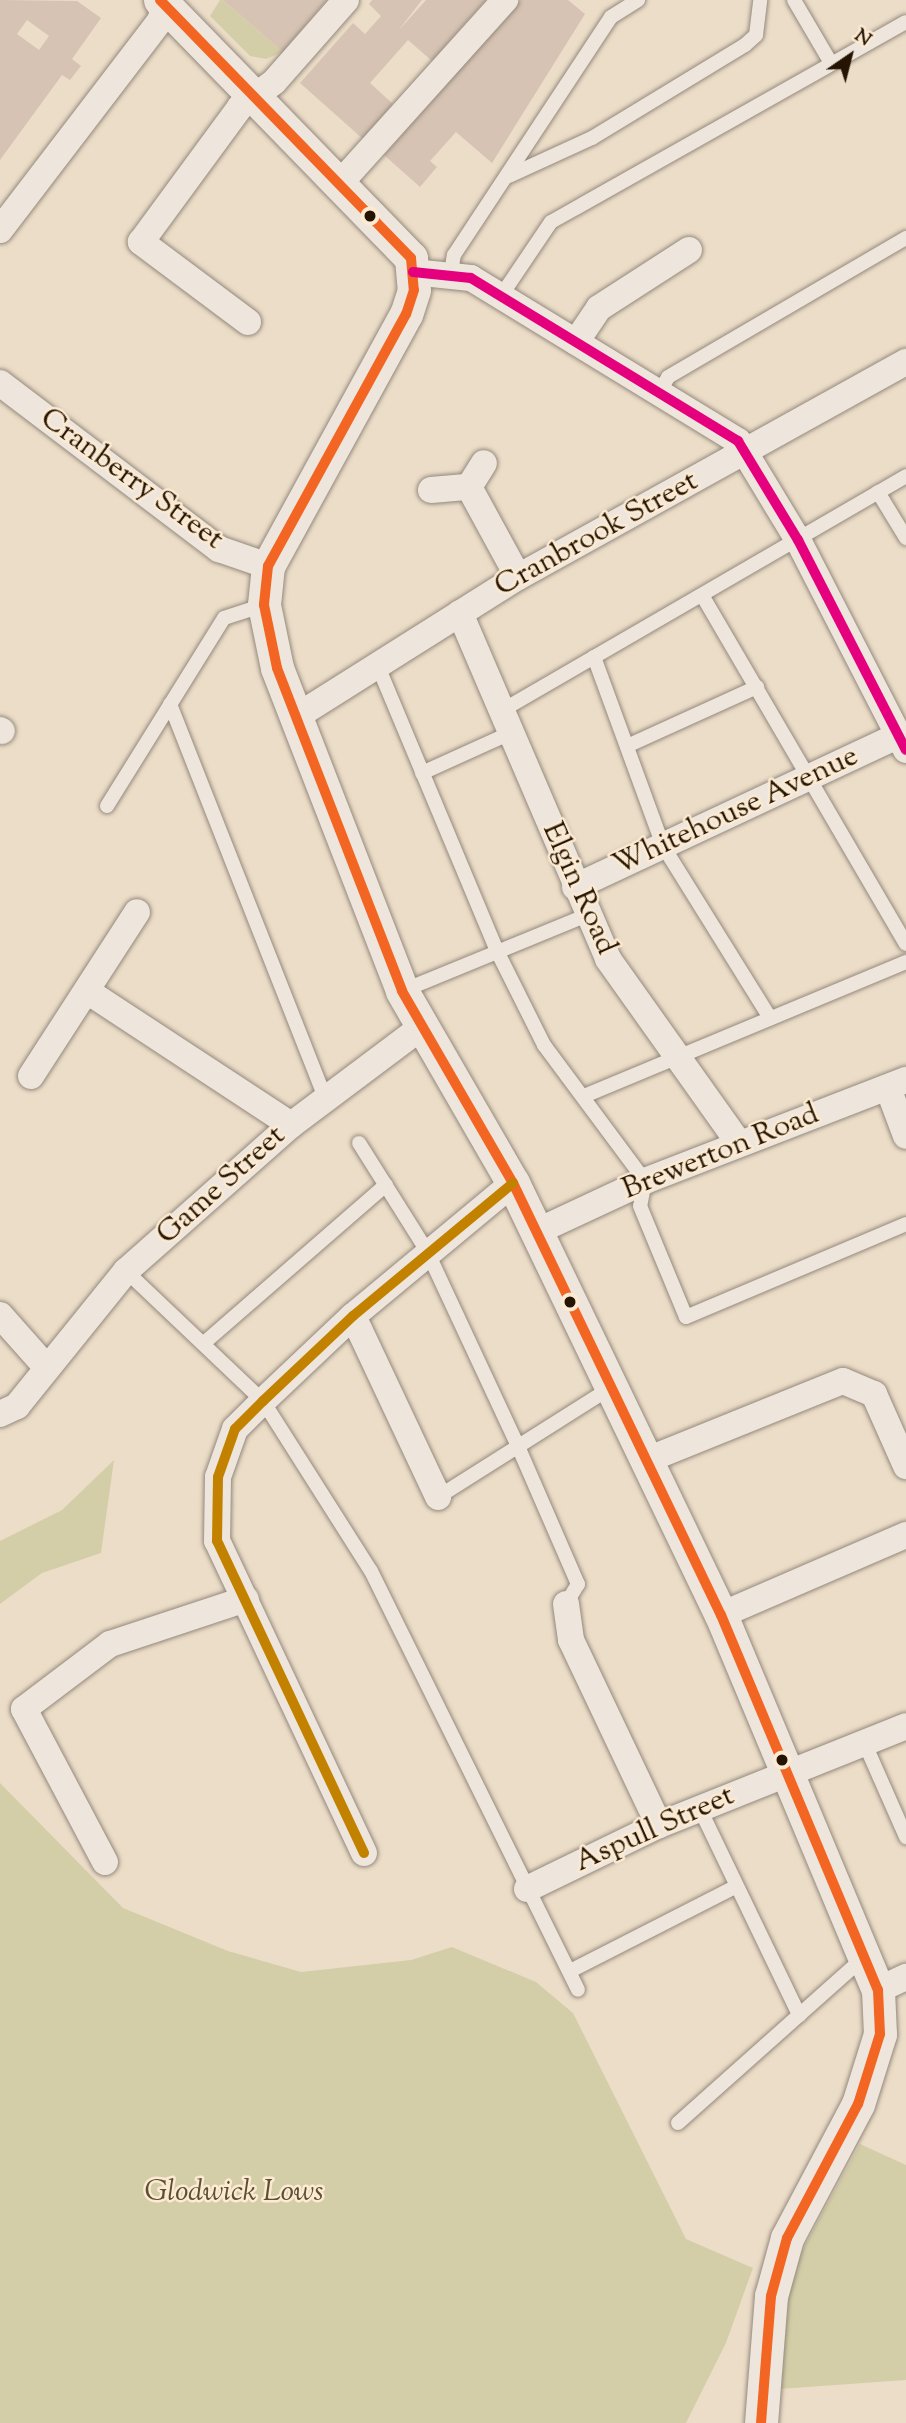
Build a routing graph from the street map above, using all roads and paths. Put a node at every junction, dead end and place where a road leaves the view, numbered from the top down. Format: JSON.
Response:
{"nodes":[{"id":1,"x":346,"y":0,"type":"edge"},
{"id":2,"x":505,"y":0,"type":"edge"},
{"id":3,"x":638,"y":0,"type":"edge"},
{"id":4,"x":760,"y":0,"type":"edge"},
{"id":5,"x":794,"y":0,"type":"edge"},
{"id":6,"x":164,"y":2,"type":"edge"},
{"id":7,"x":906,"y":22,"type":"edge"},
{"id":8,"x":831,"y":63,"type":"junction"},
{"id":9,"x":255,"y":94,"type":"junction"},
{"id":10,"x":508,"y":177,"type":"junction"},
{"id":11,"x":342,"y":181,"type":"junction"},
{"id":12,"x":0,"y":230,"type":"edge"},
{"id":13,"x":906,"y":238,"type":"edge"},
{"id":14,"x":689,"y":250,"type":"dead end"},
{"id":15,"x":413,"y":272,"type":"junction"},
{"id":16,"x":451,"y":272,"type":"junction"},
{"id":17,"x":501,"y":296,"type":"junction"},
{"id":18,"x":248,"y":322,"type":"dead end"},
{"id":19,"x":576,"y":342,"type":"junction"},
{"id":20,"x":906,"y":362,"type":"edge"},
{"id":21,"x":0,"y":383,"type":"edge"},
{"id":22,"x":660,"y":391,"type":"junction"},
{"id":23,"x":744,"y":453,"type":"junction"},
{"id":24,"x":484,"y":463,"type":"dead end"},
{"id":25,"x":906,"y":476,"type":"edge"},
{"id":26,"x":469,"y":487,"type":"junction"},
{"id":27,"x":431,"y":490,"type":"dead end"},
{"id":28,"x":878,"y":492,"type":"junction"},
{"id":29,"x":906,"y":538,"type":"edge"},
{"id":30,"x":798,"y":540,"type":"junction"},
{"id":31,"x":268,"y":566,"type":"junction"},
{"id":32,"x":518,"y":577,"type":"junction"},
{"id":33,"x":702,"y":595,"type":"junction"},
{"id":34,"x":264,"y":605,"type":"junction"},
{"id":35,"x":460,"y":613,"type":"junction"},
{"id":36,"x":594,"y":657,"type":"junction"},
{"id":37,"x":377,"y":664,"type":"junction"},
{"id":38,"x":757,"y":687,"type":"junction"},
{"id":39,"x":170,"y":704,"type":"junction"},
{"id":40,"x":294,"y":718,"type":"junction"},
{"id":41,"x":506,"y":722,"type":"junction"},
{"id":42,"x":903,"y":740,"type":"edge"},
{"id":43,"x":627,"y":747,"type":"junction"},
{"id":44,"x":422,"y":773,"type":"junction"},
{"id":45,"x":812,"y":776,"type":"junction"},
{"id":46,"x":107,"y":806,"type":"dead end"},
{"id":47,"x":663,"y":846,"type":"junction"},
{"id":48,"x":575,"y":887,"type":"junction"},
{"id":49,"x":137,"y":912,"type":"dead end"},
{"id":50,"x":587,"y":915,"type":"junction"},
{"id":51,"x":906,"y":944,"type":"edge"},
{"id":52,"x":498,"y":953,"type":"junction"},
{"id":53,"x":906,"y":962,"type":"edge"},
{"id":54,"x":87,"y":991,"type":"junction"},
{"id":55,"x":402,"y":991,"type":"junction"},
{"id":56,"x":770,"y":1018,"type":"junction"},
{"id":57,"x":420,"y":1028,"type":"junction"},
{"id":58,"x":677,"y":1056,"type":"junction"},
{"id":59,"x":31,"y":1076,"type":"dead end"},
{"id":60,"x":897,"y":1084,"type":"edge"},
{"id":61,"x":584,"y":1096,"type":"junction"},
{"id":62,"x":325,"y":1097,"type":"junction"},
{"id":63,"x":291,"y":1125,"type":"junction"},
{"id":64,"x":906,"y":1136,"type":"edge"},
{"id":65,"x":359,"y":1143,"type":"dead end"},
{"id":66,"x":739,"y":1143,"type":"junction"},
{"id":67,"x":645,"y":1181,"type":"junction"},
{"id":68,"x":513,"y":1183,"type":"junction"},
{"id":69,"x":386,"y":1185,"type":"junction"},
{"id":70,"x":906,"y":1224,"type":"edge"},
{"id":71,"x":538,"y":1231,"type":"junction"},
{"id":72,"x":427,"y":1251,"type":"junction"},
{"id":73,"x":126,"y":1271,"type":"junction"},
{"id":74,"x":0,"y":1315,"type":"edge"},
{"id":75,"x":353,"y":1316,"type":"junction"},
{"id":76,"x":204,"y":1343,"type":"junction"},
{"id":77,"x":47,"y":1368,"type":"junction"},
{"id":78,"x":612,"y":1387,"type":"junction"},
{"id":79,"x":263,"y":1401,"type":"junction"},
{"id":80,"x":0,"y":1414,"type":"edge"},
{"id":81,"x":517,"y":1444,"type":"junction"},
{"id":82,"x":647,"y":1460,"type":"junction"},
{"id":83,"x":906,"y":1466,"type":"edge"},
{"id":84,"x":439,"y":1497,"type":"joint"},
{"id":85,"x":906,"y":1535,"type":"edge"},
{"id":86,"x":246,"y":1599,"type":"junction"},
{"id":87,"x":566,"y":1604,"type":"joint"},
{"id":88,"x":721,"y":1615,"type":"junction"},
{"id":89,"x":906,"y":1726,"type":"edge"},
{"id":90,"x":865,"y":1744,"type":"junction"},
{"id":91,"x":785,"y":1774,"type":"junction"},
{"id":92,"x":699,"y":1810,"type":"junction"},
{"id":93,"x":659,"y":1825,"type":"junction"},
{"id":94,"x":906,"y":1837,"type":"edge"},
{"id":95,"x":364,"y":1853,"type":"dead end"},
{"id":96,"x":105,"y":1862,"type":"dead end"},
{"id":97,"x":735,"y":1887,"type":"junction"},
{"id":98,"x":527,"y":1889,"type":"junction"},
{"id":99,"x":863,"y":1958,"type":"junction"},
{"id":100,"x":572,"y":1970,"type":"junction"},
{"id":101,"x":892,"y":1983,"type":"edge"},
{"id":102,"x":578,"y":1990,"type":"dead end"},
{"id":103,"x":799,"y":2015,"type":"junction"},
{"id":104,"x":678,"y":2123,"type":"dead end"},
{"id":105,"x":761,"y":2423,"type":"edge"}],
"edges":[{"from":1,"to":9,"type":"street"},
{"from":2,"to":11,"type":"street"},
{"from":3,"to":10,"type":"lane"},
{"from":4,"to":10,"type":"lane"},
{"from":5,"to":8,"type":"lane"},
{"from":6,"to":9,"type":"street"},
{"from":6,"to":12,"type":"street"},
{"from":7,"to":8,"type":"lane"},
{"from":8,"to":17,"type":"lane"},
{"from":9,"to":11,"type":"street"},
{"from":9,"to":18,"type":"street"},
{"from":10,"to":16,"type":"lane"},
{"from":11,"to":15,"type":"street"},
{"from":13,"to":22,"type":"lane"},
{"from":14,"to":19,"type":"street"},
{"from":15,"to":16,"type":"street"},
{"from":15,"to":31,"type":"street"},
{"from":16,"to":17,"type":"street"},
{"from":17,"to":19,"type":"street"},
{"from":19,"to":22,"type":"street"},
{"from":20,"to":23,"type":"street","name":"Cranbrook Street"},
{"from":21,"to":31,"type":"street","name":"Cranberry Street"},
{"from":22,"to":23,"type":"street"},
{"from":23,"to":30,"type":"street"},
{"from":23,"to":32,"type":"street","name":"Cranbrook Street"},
{"from":24,"to":26,"type":"street"},
{"from":25,"to":28,"type":"lane"},
{"from":26,"to":27,"type":"street"},
{"from":26,"to":32,"type":"street"},
{"from":28,"to":29,"type":"lane"},
{"from":28,"to":30,"type":"lane"},
{"from":30,"to":33,"type":"lane"},
{"from":30,"to":42,"type":"street"},
{"from":31,"to":34,"type":"street"},
{"from":32,"to":35,"type":"street","name":"Cranbrook Street"},
{"from":33,"to":36,"type":"lane"},
{"from":33,"to":38,"type":"lane"},
{"from":34,"to":39,"type":"lane"},
{"from":34,"to":40,"type":"street"},
{"from":35,"to":37,"type":"street","name":"Cranbrook Street"},
{"from":35,"to":41,"type":"street","name":"Elgin Road"},
{"from":36,"to":41,"type":"lane"},
{"from":36,"to":43,"type":"lane"},
{"from":37,"to":40,"type":"street","name":"Cranbrook Street"},
{"from":37,"to":44,"type":"lane"},
{"from":38,"to":43,"type":"lane"},
{"from":38,"to":45,"type":"lane"},
{"from":39,"to":46,"type":"lane"},
{"from":39,"to":62,"type":"lane"},
{"from":40,"to":55,"type":"street"},
{"from":41,"to":44,"type":"lane"},
{"from":41,"to":48,"type":"street","name":"Elgin Road"},
{"from":42,"to":45,"type":"street","name":"Whitehouse Avenue"},
{"from":43,"to":47,"type":"lane"},
{"from":44,"to":52,"type":"lane"},
{"from":45,"to":47,"type":"street","name":"Whitehouse Avenue"},
{"from":45,"to":51,"type":"lane"},
{"from":47,"to":48,"type":"street","name":"Whitehouse Avenue"},
{"from":47,"to":56,"type":"lane"},
{"from":48,"to":50,"type":"street","name":"Elgin Road"},
{"from":49,"to":54,"type":"street"},
{"from":50,"to":52,"type":"lane"},
{"from":50,"to":58,"type":"street","name":"Elgin Road"},
{"from":52,"to":55,"type":"lane"},
{"from":52,"to":61,"type":"lane"},
{"from":53,"to":56,"type":"lane"},
{"from":54,"to":59,"type":"street"},
{"from":54,"to":63,"type":"street"},
{"from":55,"to":57,"type":"street"},
{"from":56,"to":58,"type":"lane"},
{"from":57,"to":62,"type":"street","name":"Game Street"},
{"from":57,"to":68,"type":"street"},
{"from":58,"to":61,"type":"lane"},
{"from":58,"to":66,"type":"street","name":"Elgin Road"},
{"from":60,"to":64,"type":"street"},
{"from":60,"to":66,"type":"street","name":"Brewerton Road"},
{"from":61,"to":67,"type":"lane"},
{"from":62,"to":63,"type":"street","name":"Game Street"},
{"from":63,"to":73,"type":"street","name":"Game Street"},
{"from":65,"to":69,"type":"lane"},
{"from":66,"to":67,"type":"street","name":"Brewerton Road"},
{"from":67,"to":70,"type":"lane"},
{"from":67,"to":71,"type":"street","name":"Brewerton Road"},
{"from":68,"to":71,"type":"street"},
{"from":68,"to":72,"type":"street"},
{"from":69,"to":72,"type":"lane"},
{"from":69,"to":76,"type":"lane"},
{"from":71,"to":78,"type":"street"},
{"from":72,"to":75,"type":"street"},
{"from":72,"to":81,"type":"lane"},
{"from":73,"to":76,"type":"lane"},
{"from":73,"to":77,"type":"street","name":"Game Street"},
{"from":74,"to":77,"type":"street"},
{"from":75,"to":79,"type":"street"},
{"from":75,"to":84,"type":"street"},
{"from":76,"to":79,"type":"lane"},
{"from":77,"to":80,"type":"street","name":"Game Street"},
{"from":78,"to":81,"type":"lane"},
{"from":78,"to":82,"type":"street"},
{"from":79,"to":86,"type":"street"},
{"from":79,"to":98,"type":"lane"},
{"from":81,"to":84,"type":"lane"},
{"from":81,"to":87,"type":"lane"},
{"from":82,"to":83,"type":"street"},
{"from":82,"to":88,"type":"street"},
{"from":85,"to":88,"type":"street"},
{"from":86,"to":95,"type":"street"},
{"from":86,"to":96,"type":"street"},
{"from":87,"to":93,"type":"street"},
{"from":88,"to":91,"type":"street"},
{"from":89,"to":90,"type":"street","name":"Aspull Street"},
{"from":90,"to":91,"type":"street","name":"Aspull Street"},
{"from":90,"to":94,"type":"lane"},
{"from":91,"to":92,"type":"street","name":"Aspull Street"},
{"from":91,"to":99,"type":"street"},
{"from":92,"to":93,"type":"street","name":"Aspull Street"},
{"from":92,"to":97,"type":"lane"},
{"from":93,"to":98,"type":"street","name":"Aspull Street"},
{"from":97,"to":100,"type":"lane"},
{"from":97,"to":103,"type":"lane"},
{"from":98,"to":100,"type":"lane"},
{"from":99,"to":101,"type":"street"},
{"from":99,"to":103,"type":"lane"},
{"from":100,"to":102,"type":"lane"},
{"from":101,"to":105,"type":"street"},
{"from":103,"to":104,"type":"lane"}]}
